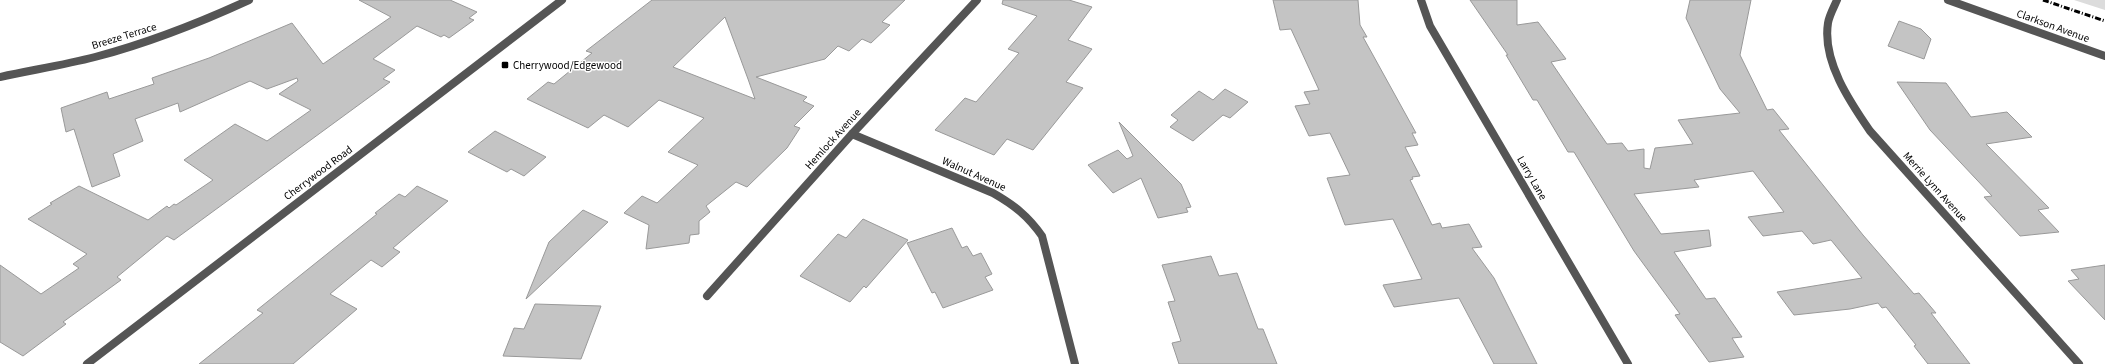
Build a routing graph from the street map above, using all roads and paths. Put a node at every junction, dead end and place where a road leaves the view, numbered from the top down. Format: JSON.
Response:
{"nodes":[{"id":1,"x":249,"y":0,"type":"edge"},
{"id":2,"x":561,"y":0,"type":"edge"},
{"id":3,"x":977,"y":0,"type":"edge"},
{"id":4,"x":1421,"y":0,"type":"edge"},
{"id":5,"x":1836,"y":0,"type":"edge"},
{"id":6,"x":1948,"y":0,"type":"edge"},
{"id":7,"x":2105,"y":56,"type":"edge"},
{"id":8,"x":0,"y":77,"type":"edge"},
{"id":9,"x":852,"y":134,"type":"junction"},
{"id":10,"x":707,"y":296,"type":"dead end"},
{"id":11,"x":87,"y":364,"type":"edge"},
{"id":12,"x":1075,"y":364,"type":"edge"},
{"id":13,"x":1628,"y":364,"type":"edge"},
{"id":14,"x":2079,"y":364,"type":"edge"}],
"edges":[{"from":1,"to":8,"type":"street","name":"Breeze Terrace"},
{"from":2,"to":11,"type":"street","name":"Cherrywood Road"},
{"from":3,"to":9,"type":"street","name":"Hemlock Avenue"},
{"from":4,"to":13,"type":"street","name":"Larry Lane"},
{"from":5,"to":14,"type":"street","name":"Merrie Lynn Avenue"},
{"from":6,"to":7,"type":"street","name":"Clarkson Avenue"},
{"from":9,"to":10,"type":"street","name":"Hemlock Avenue"},
{"from":9,"to":12,"type":"street","name":"Walnut Avenue"}]}
